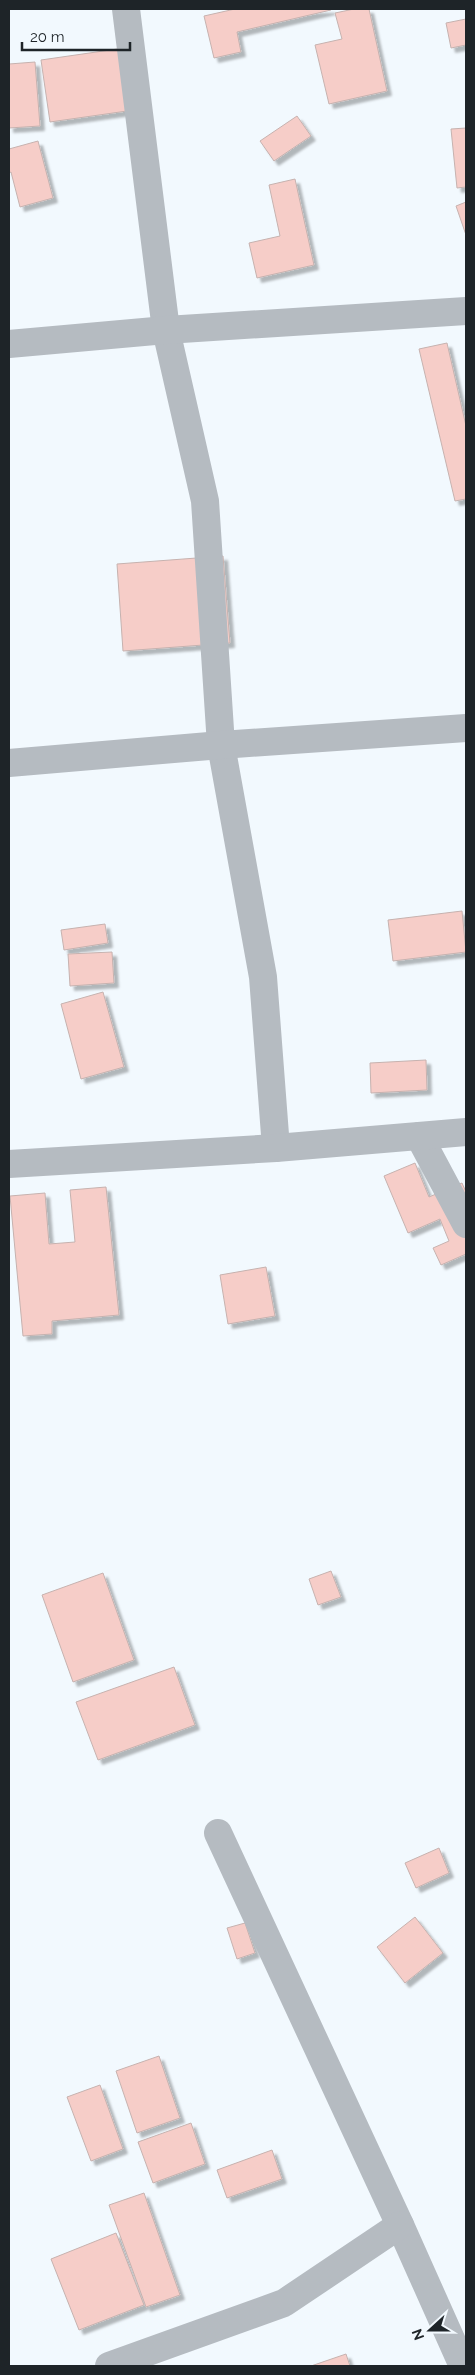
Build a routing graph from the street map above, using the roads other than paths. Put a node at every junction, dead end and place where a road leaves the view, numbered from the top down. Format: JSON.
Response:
{"nodes":[{"id":1,"x":126,"y":9,"type":"edge"},
{"id":2,"x":466,"y":311,"type":"edge"},
{"id":3,"x":166,"y":330,"type":"junction"},
{"id":4,"x":9,"y":344,"type":"edge"},
{"id":5,"x":466,"y":728,"type":"edge"},
{"id":6,"x":221,"y":745,"type":"junction"},
{"id":7,"x":9,"y":763,"type":"edge"},
{"id":8,"x":466,"y":1132,"type":"edge"},
{"id":9,"x":419,"y":1136,"type":"junction"},
{"id":10,"x":276,"y":1148,"type":"junction"},
{"id":11,"x":9,"y":1164,"type":"edge"},
{"id":12,"x":466,"y":1224,"type":"edge"},
{"id":13,"x":218,"y":1833,"type":"dead end"},
{"id":14,"x":400,"y":2225,"type":"junction"},
{"id":15,"x":109,"y":2366,"type":"edge"},
{"id":16,"x":462,"y":2366,"type":"edge"}],
"edges":[{"from":1,"to":3,"type":"street"},
{"from":2,"to":3,"type":"street"},
{"from":3,"to":4,"type":"street"},
{"from":3,"to":6,"type":"street"},
{"from":5,"to":6,"type":"street"},
{"from":6,"to":7,"type":"street"},
{"from":6,"to":10,"type":"street"},
{"from":8,"to":9,"type":"street"},
{"from":9,"to":10,"type":"street"},
{"from":9,"to":12,"type":"street"},
{"from":10,"to":11,"type":"street"},
{"from":13,"to":14,"type":"street"},
{"from":14,"to":15,"type":"street"},
{"from":14,"to":16,"type":"street"}]}
